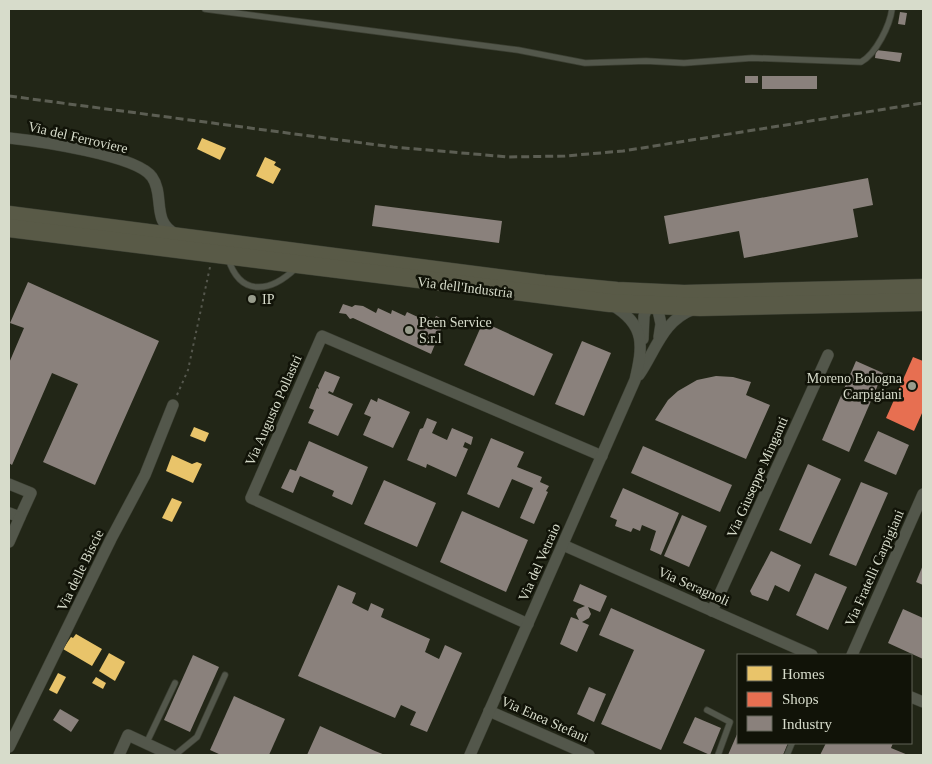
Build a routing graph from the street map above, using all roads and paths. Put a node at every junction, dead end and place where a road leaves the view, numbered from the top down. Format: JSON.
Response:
{"nodes":[{"id":1,"x":205,"y":9,"type":"edge"},
{"id":2,"x":892,"y":9,"type":"edge"},
{"id":3,"x":9,"y":138,"type":"edge"},
{"id":4,"x":9,"y":215,"type":"edge"},
{"id":5,"x":9,"y":228,"type":"edge"},
{"id":6,"x":185,"y":237,"type":"junction"},
{"id":7,"x":228,"y":256,"type":"junction"},
{"id":8,"x":202,"y":265,"type":"dead end"},
{"id":9,"x":299,"y":265,"type":"junction"},
{"id":10,"x":923,"y":288,"type":"edge"},
{"id":11,"x":653,"y":302,"type":"junction"},
{"id":12,"x":923,"y":302,"type":"edge"},
{"id":13,"x":610,"y":303,"type":"junction"},
{"id":14,"x":700,"y":308,"type":"junction"},
{"id":15,"x":659,"y":338,"type":"junction"},
{"id":16,"x":642,"y":349,"type":"junction"},
{"id":17,"x":828,"y":355,"type":"dead end"},
{"id":18,"x":635,"y":380,"type":"junction"},
{"id":19,"x":173,"y":405,"type":"joint"},
{"id":20,"x":602,"y":456,"type":"junction"},
{"id":21,"x":9,"y":484,"type":"edge"},
{"id":22,"x":923,"y":494,"type":"edge"},
{"id":23,"x":14,"y":515,"type":"edge"},
{"id":24,"x":9,"y":542,"type":"edge"},
{"id":25,"x":563,"y":545,"type":"junction"},
{"id":26,"x":712,"y":611,"type":"junction"},
{"id":27,"x":528,"y":624,"type":"junction"},
{"id":28,"x":810,"y":654,"type":"edge"},
{"id":29,"x":852,"y":654,"type":"edge"},
{"id":30,"x":225,"y":675,"type":"dead end"},
{"id":31,"x":175,"y":683,"type":"dead end"},
{"id":32,"x":707,"y":710,"type":"dead end"},
{"id":33,"x":489,"y":711,"type":"junction"},
{"id":34,"x":146,"y":744,"type":"junction"},
{"id":35,"x":9,"y":747,"type":"edge"},
{"id":36,"x":119,"y":755,"type":"edge"},
{"id":37,"x":171,"y":755,"type":"edge"},
{"id":38,"x":176,"y":755,"type":"edge"},
{"id":39,"x":470,"y":755,"type":"edge"},
{"id":40,"x":589,"y":755,"type":"edge"},
{"id":41,"x":718,"y":755,"type":"edge"}],
"edges":[{"from":1,"to":2,"type":"lane"},
{"from":3,"to":6,"type":"street","name":"Via del Ferroviere"},
{"from":4,"to":6,"type":"main road","name":"Via dell'Industria"},
{"from":5,"to":7,"type":"main road","name":"Via dell'Industria"},
{"from":6,"to":11,"type":"main road","name":"Via dell'Industria"},
{"from":7,"to":9,"type":"main road","name":"Via dell'Industria"},
{"from":7,"to":9,"type":"lane"},
{"from":8,"to":19,"type":"path"},
{"from":9,"to":13,"type":"main road","name":"Via dell'Industria"},
{"from":10,"to":11,"type":"main road","name":"Via dell'Industria"},
{"from":11,"to":13,"type":"main road","name":"Via dell'Industria"},
{"from":11,"to":14,"type":"main road","name":"Via dell'Industria"},
{"from":11,"to":15,"type":"street","name":"Via del Vetraio"},
{"from":11,"to":16,"type":"street","name":"Via del Vetraio"},
{"from":12,"to":14,"type":"main road","name":"Via dell'Industria"},
{"from":13,"to":16,"type":"street","name":"Via del Vetraio"},
{"from":14,"to":15,"type":"street","name":"Via del Vetraio"},
{"from":15,"to":18,"type":"street","name":"Via del Vetraio"},
{"from":16,"to":18,"type":"street","name":"Via del Vetraio"},
{"from":17,"to":26,"type":"street","name":"Via Giuseppe Minganti"},
{"from":18,"to":20,"type":"street","name":"Via del Vetraio"},
{"from":19,"to":35,"type":"street","name":"Via delle Biscie"},
{"from":20,"to":25,"type":"street","name":"Via del Vetraio"},
{"from":20,"to":27,"type":"street","name":"Via Augusto Pollastri"},
{"from":21,"to":23,"type":"street"},
{"from":22,"to":29,"type":"street","name":"Via Fratelli Carpigiani"},
{"from":23,"to":24,"type":"street"},
{"from":25,"to":26,"type":"street","name":"Via Seragnoli"},
{"from":25,"to":27,"type":"street","name":"Via del Vetraio"},
{"from":26,"to":28,"type":"street","name":"Via Seragnoli"},
{"from":27,"to":33,"type":"street","name":"Via del Vetraio"},
{"from":30,"to":38,"type":"lane"},
{"from":31,"to":34,"type":"lane"},
{"from":32,"to":41,"type":"lane"},
{"from":33,"to":39,"type":"street","name":"Via del Vetraio"},
{"from":33,"to":40,"type":"street","name":"Via Enea Stefani"},
{"from":34,"to":36,"type":"street"},
{"from":34,"to":37,"type":"street"}]}
